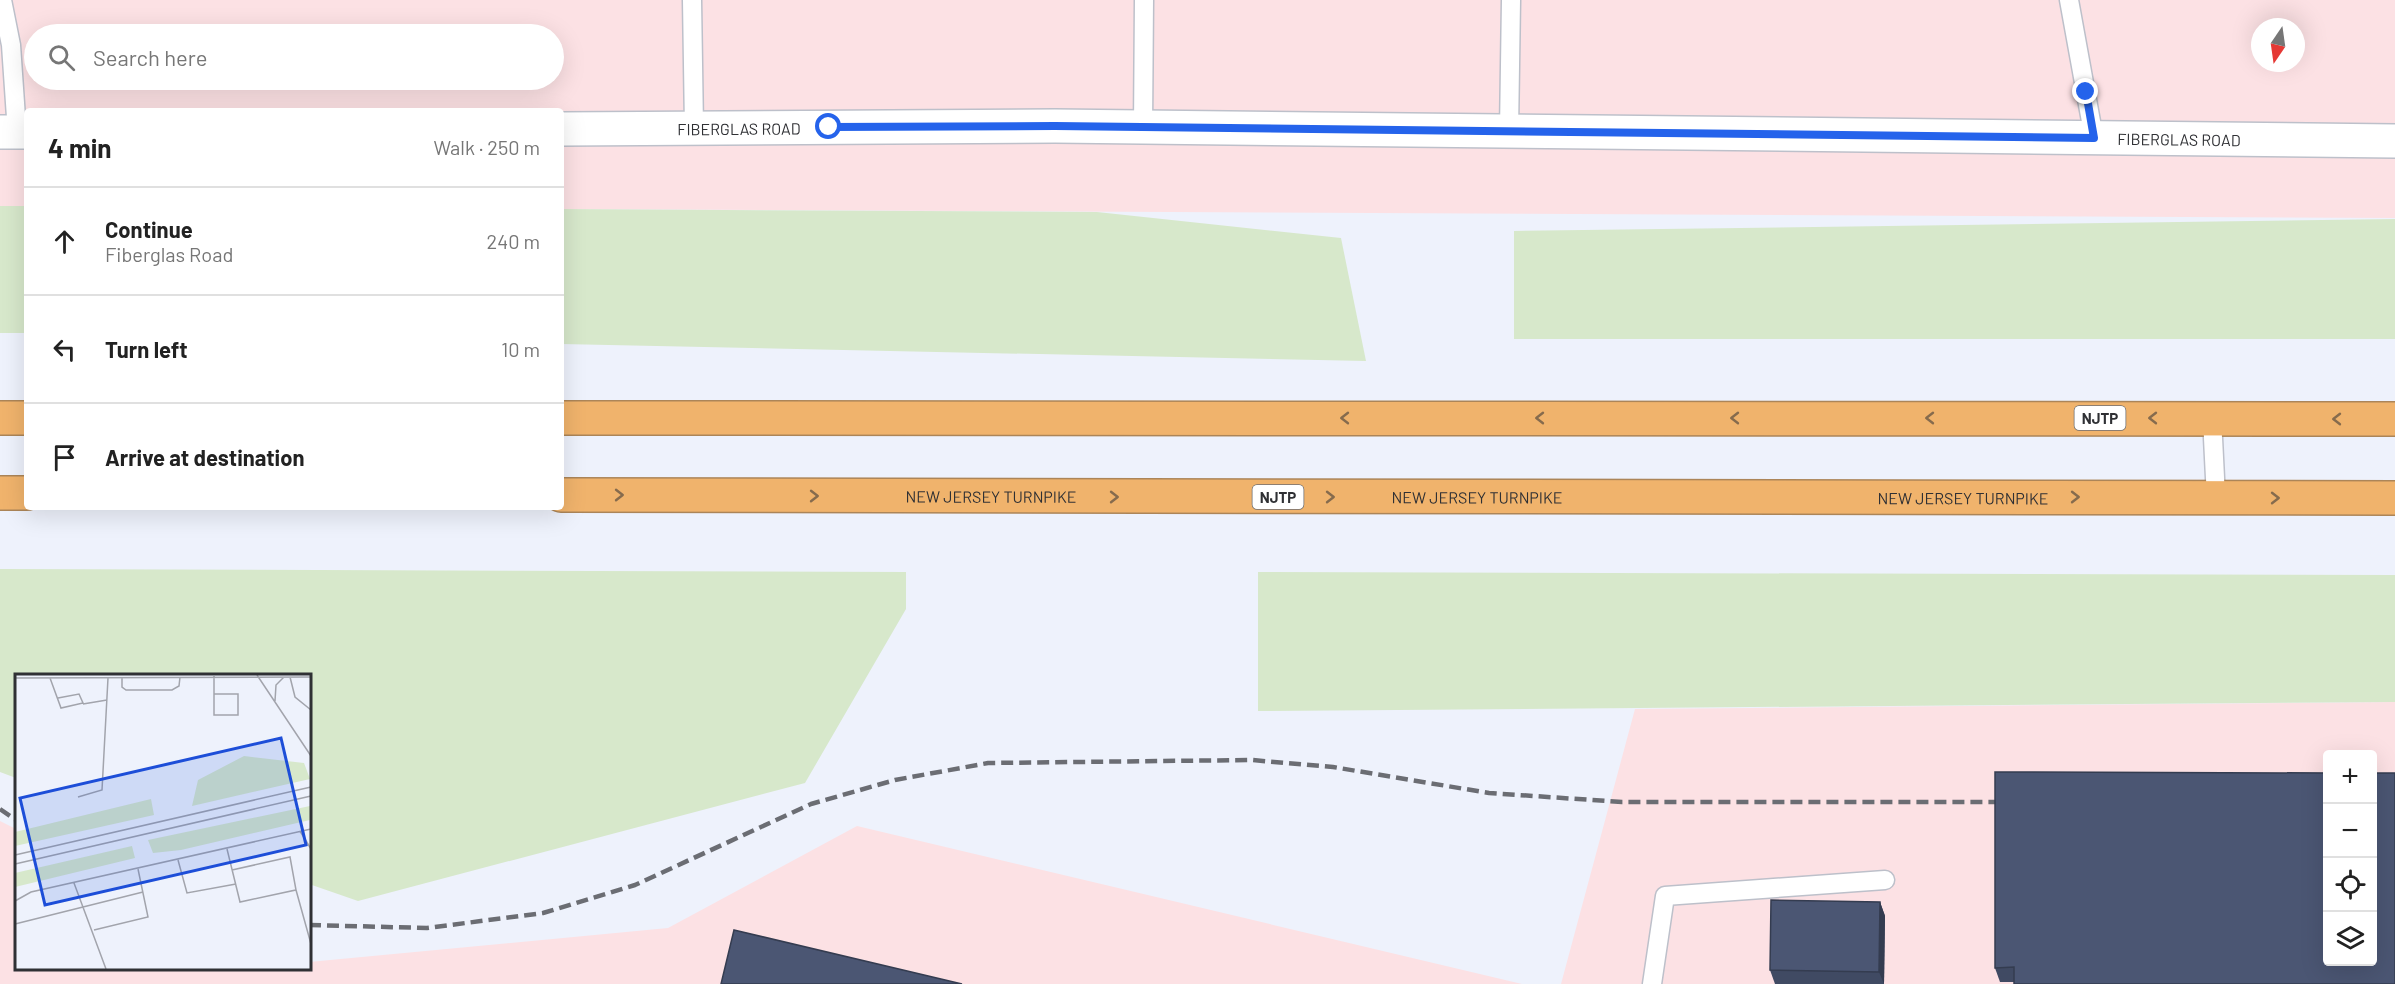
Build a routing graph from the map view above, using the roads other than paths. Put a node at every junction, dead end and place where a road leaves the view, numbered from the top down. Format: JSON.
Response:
{"nodes":[{"id":1,"x":2,"y":0,"type":"edge"},
{"id":2,"x":692,"y":0,"type":"edge"},
{"id":3,"x":1144,"y":0,"type":"edge"},
{"id":4,"x":1511,"y":0,"type":"edge"},
{"id":5,"x":2069,"y":0,"type":"edge"},
{"id":6,"x":1143,"y":127,"type":"junction"},
{"id":7,"x":694,"y":128,"type":"junction"},
{"id":8,"x":564,"y":129,"type":"edge"},
{"id":9,"x":15,"y":132,"type":"edge"},
{"id":10,"x":1509,"y":132,"type":"junction"},
{"id":11,"x":2094,"y":138,"type":"junction"},
{"id":12,"x":2395,"y":141,"type":"edge"},
{"id":13,"x":0,"y":418,"type":"edge"},
{"id":14,"x":24,"y":418,"type":"edge"},
{"id":15,"x":564,"y":418,"type":"edge"},
{"id":16,"x":2212,"y":418,"type":"junction"},
{"id":17,"x":2395,"y":419,"type":"edge"},
{"id":18,"x":0,"y":493,"type":"edge"},
{"id":19,"x":24,"y":493,"type":"edge"},
{"id":20,"x":564,"y":495,"type":"edge"},
{"id":21,"x":2216,"y":498,"type":"junction"},
{"id":22,"x":2395,"y":498,"type":"edge"},
{"id":23,"x":1885,"y":880,"type":"dead end"},
{"id":24,"x":1652,"y":984,"type":"edge"}],
"edges":[{"from":1,"to":9,"type":"lane"},
{"from":2,"to":7,"type":"lane"},
{"from":3,"to":6,"type":"lane"},
{"from":4,"to":10,"type":"lane"},
{"from":5,"to":11,"type":"lane"},
{"from":6,"to":7,"type":"street","name":"FIBERGLAS ROAD"},
{"from":6,"to":10,"type":"street","name":"FIBERGLAS ROAD"},
{"from":7,"to":8,"type":"street","name":"FIBERGLAS ROAD"},
{"from":10,"to":11,"type":"street","name":"FIBERGLAS ROAD"},
{"from":11,"to":12,"type":"street","name":"FIBERGLAS ROAD"},
{"from":13,"to":14,"type":"highway"},
{"from":16,"to":15,"type":"highway","number":"NJTP","one_way":true},
{"from":17,"to":16,"type":"highway","number":"NJTP","one_way":true},
{"from":16,"to":21,"type":"lane"},
{"from":18,"to":19,"type":"highway"},
{"from":20,"to":21,"type":"highway","name":"NEW JERSEY TURNPIKE","number":"NJTP","one_way":true},
{"from":21,"to":22,"type":"highway","name":"NEW JERSEY TURNPIKE","number":"NJTP","one_way":true},
{"from":23,"to":24,"type":"lane"}]}
